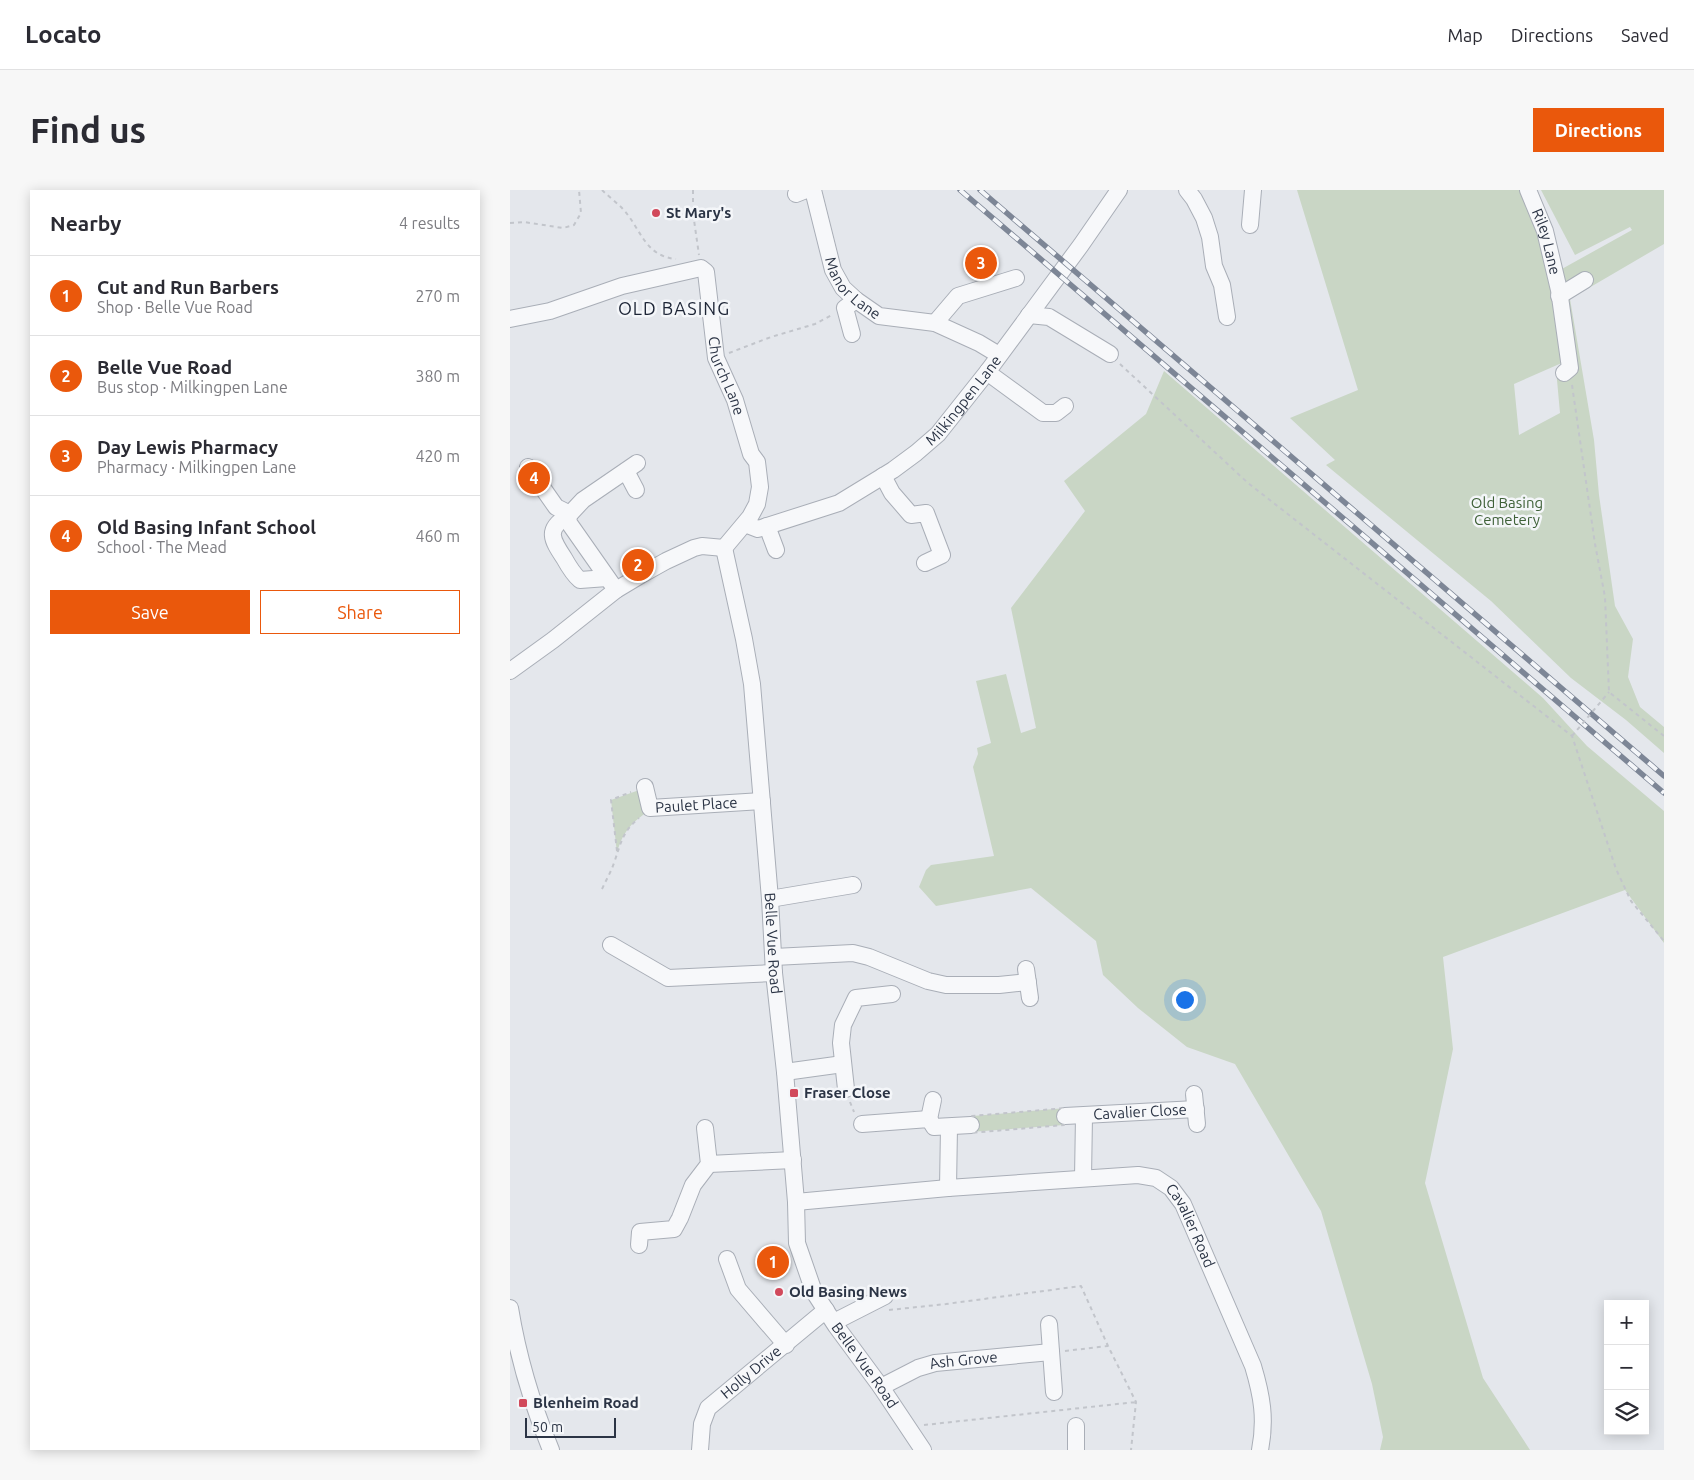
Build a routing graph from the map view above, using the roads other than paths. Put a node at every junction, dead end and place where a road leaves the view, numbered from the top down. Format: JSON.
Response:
{"nodes":[{"id":1,"x":813,"y":190,"type":"edge"},
{"id":2,"x":1119,"y":190,"type":"edge"},
{"id":3,"x":1187,"y":190,"type":"edge"},
{"id":4,"x":1253,"y":190,"type":"edge"},
{"id":5,"x":1528,"y":190,"type":"edge"},
{"id":6,"x":1250,"y":225,"type":"dead end"},
{"id":7,"x":1016,"y":278,"type":"dead end"},
{"id":8,"x":1585,"y":280,"type":"dead end"},
{"id":9,"x":1557,"y":293,"type":"junction"},
{"id":10,"x":850,"y":304,"type":"junction"},
{"id":11,"x":1029,"y":315,"type":"junction"},
{"id":12,"x":1227,"y":317,"type":"dead end"},
{"id":13,"x":510,"y":319,"type":"edge"},
{"id":14,"x":935,"y":323,"type":"junction"},
{"id":15,"x":852,"y":334,"type":"dead end"},
{"id":16,"x":1110,"y":354,"type":"road end"},
{"id":17,"x":999,"y":355,"type":"junction"},
{"id":18,"x":1567,"y":370,"type":"road end"},
{"id":19,"x":988,"y":371,"type":"junction"},
{"id":20,"x":1065,"y":406,"type":"dead end"},
{"id":21,"x":528,"y":467,"type":"dead end"},
{"id":22,"x":883,"y":476,"type":"junction"},
{"id":23,"x":636,"y":490,"type":"dead end"},
{"id":24,"x":569,"y":515,"type":"junction"},
{"id":25,"x":745,"y":524,"type":"junction"},
{"id":26,"x":767,"y":526,"type":"junction"},
{"id":27,"x":724,"y":548,"type":"junction"},
{"id":28,"x":776,"y":550,"type":"dead end"},
{"id":29,"x":925,"y":563,"type":"dead end"},
{"id":30,"x":612,"y":584,"type":"junction"},
{"id":31,"x":510,"y":671,"type":"edge"},
{"id":32,"x":645,"y":787,"type":"road end"},
{"id":33,"x":762,"y":801,"type":"junction"},
{"id":34,"x":853,"y":885,"type":"dead end"},
{"id":35,"x":770,"y":899,"type":"junction"},
{"id":36,"x":611,"y":945,"type":"dead end"},
{"id":37,"x":774,"y":965,"type":"junction"},
{"id":38,"x":1028,"y":983,"type":"dead end"},
{"id":39,"x":892,"y":994,"type":"dead end"},
{"id":40,"x":843,"y":1064,"type":"junction"},
{"id":41,"x":785,"y":1072,"type":"junction"},
{"id":42,"x":846,"y":1089,"type":"road end"},
{"id":43,"x":933,"y":1100,"type":"dead end"},
{"id":44,"x":1196,"y":1109,"type":"dead end"},
{"id":45,"x":1065,"y":1116,"type":"road end"},
{"id":46,"x":1084,"y":1116,"type":"junction"},
{"id":47,"x":862,"y":1124,"type":"road end"},
{"id":48,"x":937,"y":1124,"type":"junction"},
{"id":49,"x":971,"y":1124,"type":"road end"},
{"id":50,"x":705,"y":1128,"type":"dead end"},
{"id":51,"x":793,"y":1160,"type":"junction"},
{"id":52,"x":705,"y":1169,"type":"junction"},
{"id":53,"x":1083,"y":1178,"type":"junction"},
{"id":54,"x":948,"y":1188,"type":"junction"},
{"id":55,"x":796,"y":1202,"type":"junction"},
{"id":56,"x":639,"y":1245,"type":"dead end"},
{"id":57,"x":727,"y":1259,"type":"dead end"},
{"id":58,"x":886,"y":1303,"type":"road end"},
{"id":59,"x":510,"y":1308,"type":"edge"},
{"id":60,"x":830,"y":1316,"type":"junction"},
{"id":61,"x":1049,"y":1324,"type":"dead end"},
{"id":62,"x":786,"y":1345,"type":"junction"},
{"id":63,"x":1051,"y":1352,"type":"junction"},
{"id":64,"x":881,"y":1387,"type":"junction"},
{"id":65,"x":1054,"y":1392,"type":"dead end"},
{"id":66,"x":1076,"y":1426,"type":"dead end"},
{"id":67,"x":551,"y":1450,"type":"edge"},
{"id":68,"x":700,"y":1450,"type":"edge"},
{"id":69,"x":923,"y":1450,"type":"edge"},
{"id":70,"x":1076,"y":1450,"type":"edge"},
{"id":71,"x":1260,"y":1450,"type":"edge"}],
"edges":[{"from":1,"to":10,"type":"street","name":"Manor Lane"},
{"from":2,"to":11,"type":"street","name":"Milkingpen Lane"},
{"from":3,"to":12,"type":"street"},
{"from":4,"to":6,"type":"street"},
{"from":5,"to":9,"type":"street","name":"Riley Lane"},
{"from":7,"to":14,"type":"street"},
{"from":8,"to":9,"type":"street","name":"Riley Lane"},
{"from":9,"to":18,"type":"street","name":"Riley Lane"},
{"from":10,"to":14,"type":"street","name":"Manor Lane"},
{"from":10,"to":15,"type":"street"},
{"from":11,"to":16,"type":"street"},
{"from":11,"to":17,"type":"street","name":"Milkingpen Lane"},
{"from":13,"to":25,"type":"street","name":"Church Lane"},
{"from":14,"to":17,"type":"street","name":"Manor Lane"},
{"from":17,"to":19,"type":"street","name":"Milkingpen Lane"},
{"from":19,"to":20,"type":"street"},
{"from":19,"to":22,"type":"street","name":"Milkingpen Lane"},
{"from":21,"to":24,"type":"street"},
{"from":22,"to":26,"type":"street","name":"Milkingpen Lane"},
{"from":22,"to":29,"type":"street"},
{"from":23,"to":24,"type":"street"},
{"from":24,"to":30,"type":"street"},
{"from":24,"to":30,"type":"street"},
{"from":25,"to":26,"type":"street","name":"Milkingpen Lane"},
{"from":25,"to":27,"type":"street","name":"Church Lane"},
{"from":26,"to":28,"type":"street"},
{"from":27,"to":30,"type":"street"},
{"from":27,"to":33,"type":"street","name":"Belle Vue Road"},
{"from":30,"to":31,"type":"street"},
{"from":32,"to":33,"type":"street","name":"Paulet Place"},
{"from":33,"to":35,"type":"street","name":"Belle Vue Road"},
{"from":34,"to":35,"type":"street"},
{"from":35,"to":37,"type":"street","name":"Belle Vue Road"},
{"from":36,"to":37,"type":"street"},
{"from":37,"to":38,"type":"street"},
{"from":37,"to":41,"type":"street","name":"Belle Vue Road"},
{"from":39,"to":40,"type":"street"},
{"from":40,"to":41,"type":"street"},
{"from":40,"to":42,"type":"street"},
{"from":41,"to":51,"type":"street","name":"Belle Vue Road"},
{"from":43,"to":48,"type":"street"},
{"from":44,"to":46,"type":"street","name":"Cavalier Close"},
{"from":45,"to":46,"type":"street","name":"Cavalier Close"},
{"from":46,"to":53,"type":"street","name":"Cavalier Close"},
{"from":47,"to":48,"type":"street"},
{"from":48,"to":49,"type":"street"},
{"from":48,"to":54,"type":"street"},
{"from":50,"to":52,"type":"street"},
{"from":51,"to":52,"type":"street"},
{"from":51,"to":55,"type":"street","name":"Belle Vue Road"},
{"from":52,"to":56,"type":"street"},
{"from":53,"to":54,"type":"street","name":"Cavalier Road"},
{"from":53,"to":71,"type":"street","name":"Cavalier Road"},
{"from":54,"to":55,"type":"street","name":"Cavalier Road"},
{"from":55,"to":60,"type":"street","name":"Belle Vue Road"},
{"from":57,"to":62,"type":"street"},
{"from":58,"to":60,"type":"street","name":"Holly Drive"},
{"from":59,"to":67,"type":"street"},
{"from":60,"to":62,"type":"street","name":"Holly Drive"},
{"from":60,"to":64,"type":"street","name":"Belle Vue Road"},
{"from":61,"to":63,"type":"street"},
{"from":62,"to":68,"type":"street","name":"Holly Drive"},
{"from":63,"to":64,"type":"street","name":"Ash Grove"},
{"from":63,"to":65,"type":"street"},
{"from":64,"to":69,"type":"street","name":"Belle Vue Road"},
{"from":66,"to":70,"type":"street"}]}
